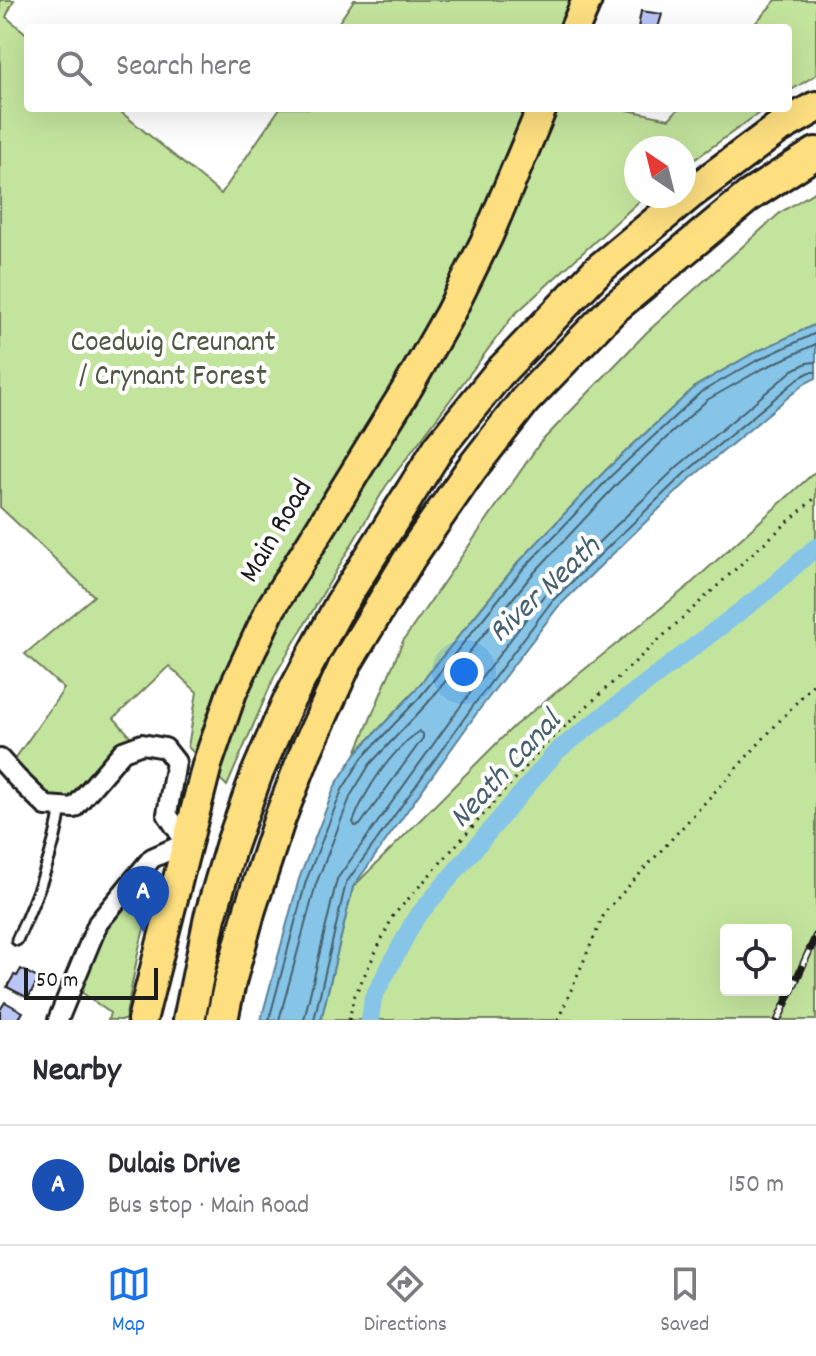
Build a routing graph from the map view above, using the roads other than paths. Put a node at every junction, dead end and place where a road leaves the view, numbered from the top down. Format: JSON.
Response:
{"nodes":[{"id":1,"x":587,"y":0,"type":"edge"},
{"id":2,"x":577,"y":24,"type":"edge"},
{"id":3,"x":816,"y":107,"type":"edge"},
{"id":4,"x":540,"y":112,"type":"edge"},
{"id":5,"x":816,"y":153,"type":"edge"},
{"id":6,"x":0,"y":759,"type":"edge"},
{"id":7,"x":61,"y":807,"type":"junction"},
{"id":8,"x":186,"y":843,"type":"junction"},
{"id":9,"x":17,"y":940,"type":"dead end"},
{"id":10,"x":58,"y":1020,"type":"edge"},
{"id":11,"x":142,"y":1020,"type":"edge"},
{"id":12,"x":189,"y":1020,"type":"edge"},
{"id":13,"x":222,"y":1020,"type":"edge"}],
"edges":[{"from":1,"to":2,"type":"main road"},
{"from":3,"to":12,"type":"highway"},
{"from":4,"to":8,"type":"main road","name":"Main Road"},
{"from":5,"to":13,"type":"highway"},
{"from":6,"to":7,"type":"street"},
{"from":7,"to":8,"type":"street"},
{"from":7,"to":9,"type":"lane"},
{"from":8,"to":10,"type":"street"},
{"from":8,"to":11,"type":"main road","name":"Main Road"}]}
